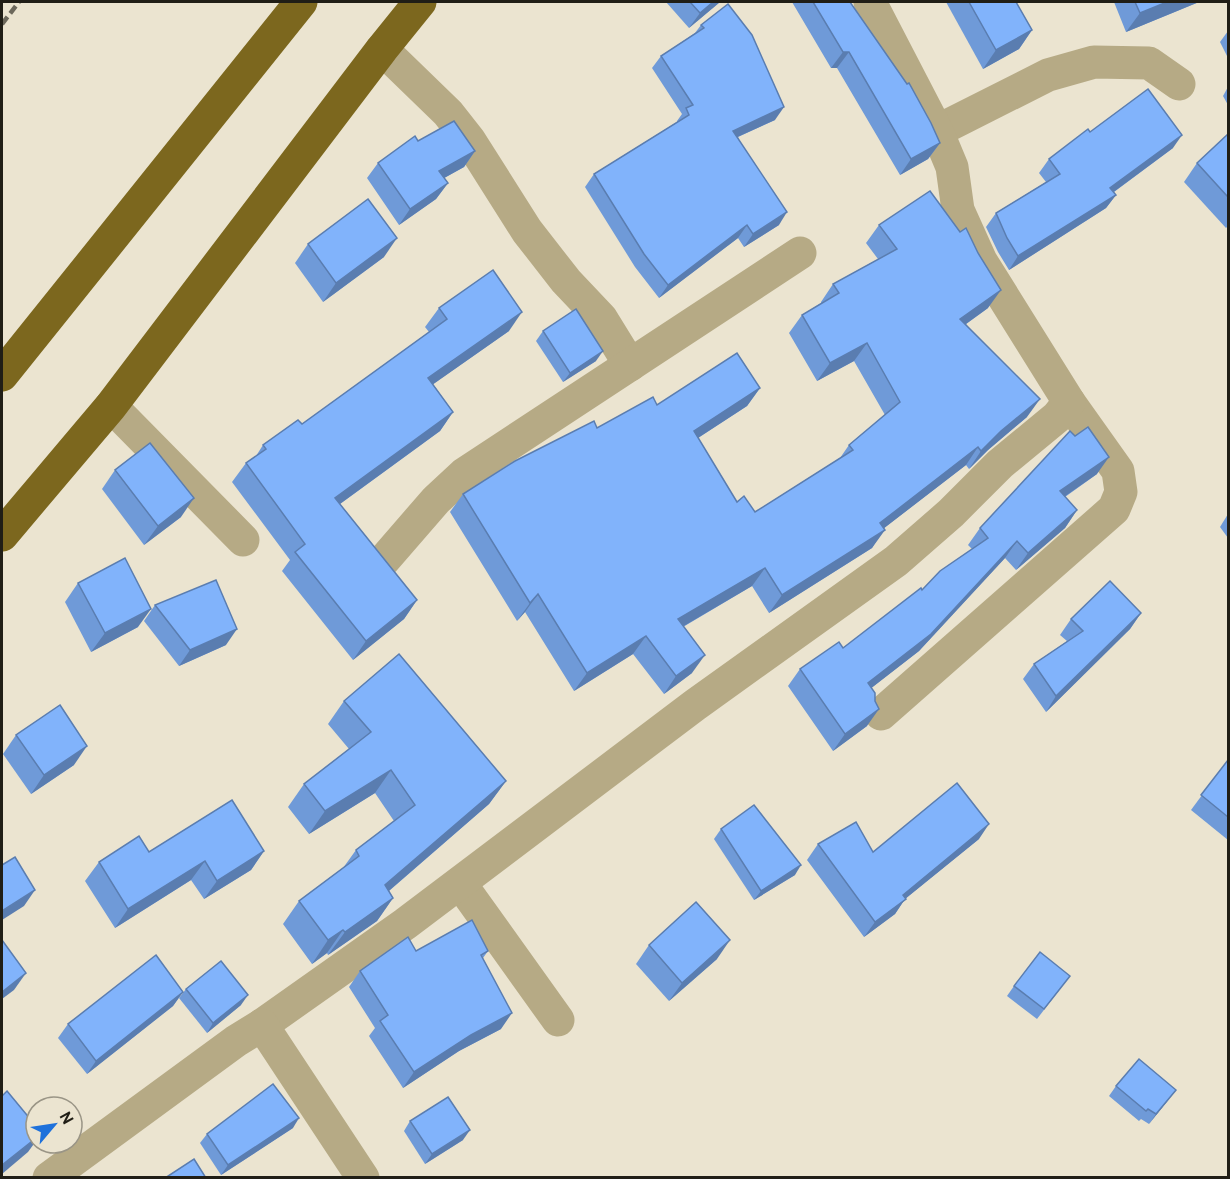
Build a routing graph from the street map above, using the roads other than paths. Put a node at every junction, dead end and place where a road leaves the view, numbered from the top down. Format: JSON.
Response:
{"nodes":[{"id":1,"x":301,"y":2,"type":"edge"},
{"id":2,"x":420,"y":2,"type":"edge"},
{"id":3,"x":870,"y":2,"type":"edge"},
{"id":4,"x":382,"y":49,"type":"junction"},
{"id":5,"x":1179,"y":84,"type":"dead end"},
{"id":6,"x":937,"y":131,"type":"junction"},
{"id":7,"x":800,"y":253,"type":"dead end"},
{"id":8,"x":630,"y":365,"type":"junction"},
{"id":9,"x":2,"y":375,"type":"edge"},
{"id":10,"x":1069,"y":402,"type":"junction"},
{"id":11,"x":111,"y":406,"type":"junction"},
{"id":12,"x":2,"y":535,"type":"edge"},
{"id":13,"x":243,"y":540,"type":"dead end"},
{"id":14,"x":384,"y":560,"type":"edge"},
{"id":15,"x":881,"y":714,"type":"dead end"},
{"id":16,"x":460,"y":883,"type":"junction"},
{"id":17,"x":558,"y":1020,"type":"dead end"},
{"id":18,"x":262,"y":1025,"type":"junction"},
{"id":19,"x":56,"y":1176,"type":"edge"},
{"id":20,"x":363,"y":1178,"type":"edge"}],
"edges":[{"from":1,"to":9,"type":"highway"},
{"from":2,"to":4,"type":"highway"},
{"from":3,"to":6,"type":"street"},
{"from":4,"to":8,"type":"street"},
{"from":4,"to":11,"type":"highway"},
{"from":5,"to":6,"type":"street"},
{"from":6,"to":10,"type":"street"},
{"from":7,"to":8,"type":"street"},
{"from":8,"to":14,"type":"street"},
{"from":10,"to":15,"type":"street"},
{"from":10,"to":16,"type":"street"},
{"from":11,"to":12,"type":"highway"},
{"from":11,"to":13,"type":"street"},
{"from":16,"to":17,"type":"street"},
{"from":16,"to":18,"type":"street"},
{"from":18,"to":19,"type":"street"},
{"from":18,"to":20,"type":"street"}]}
